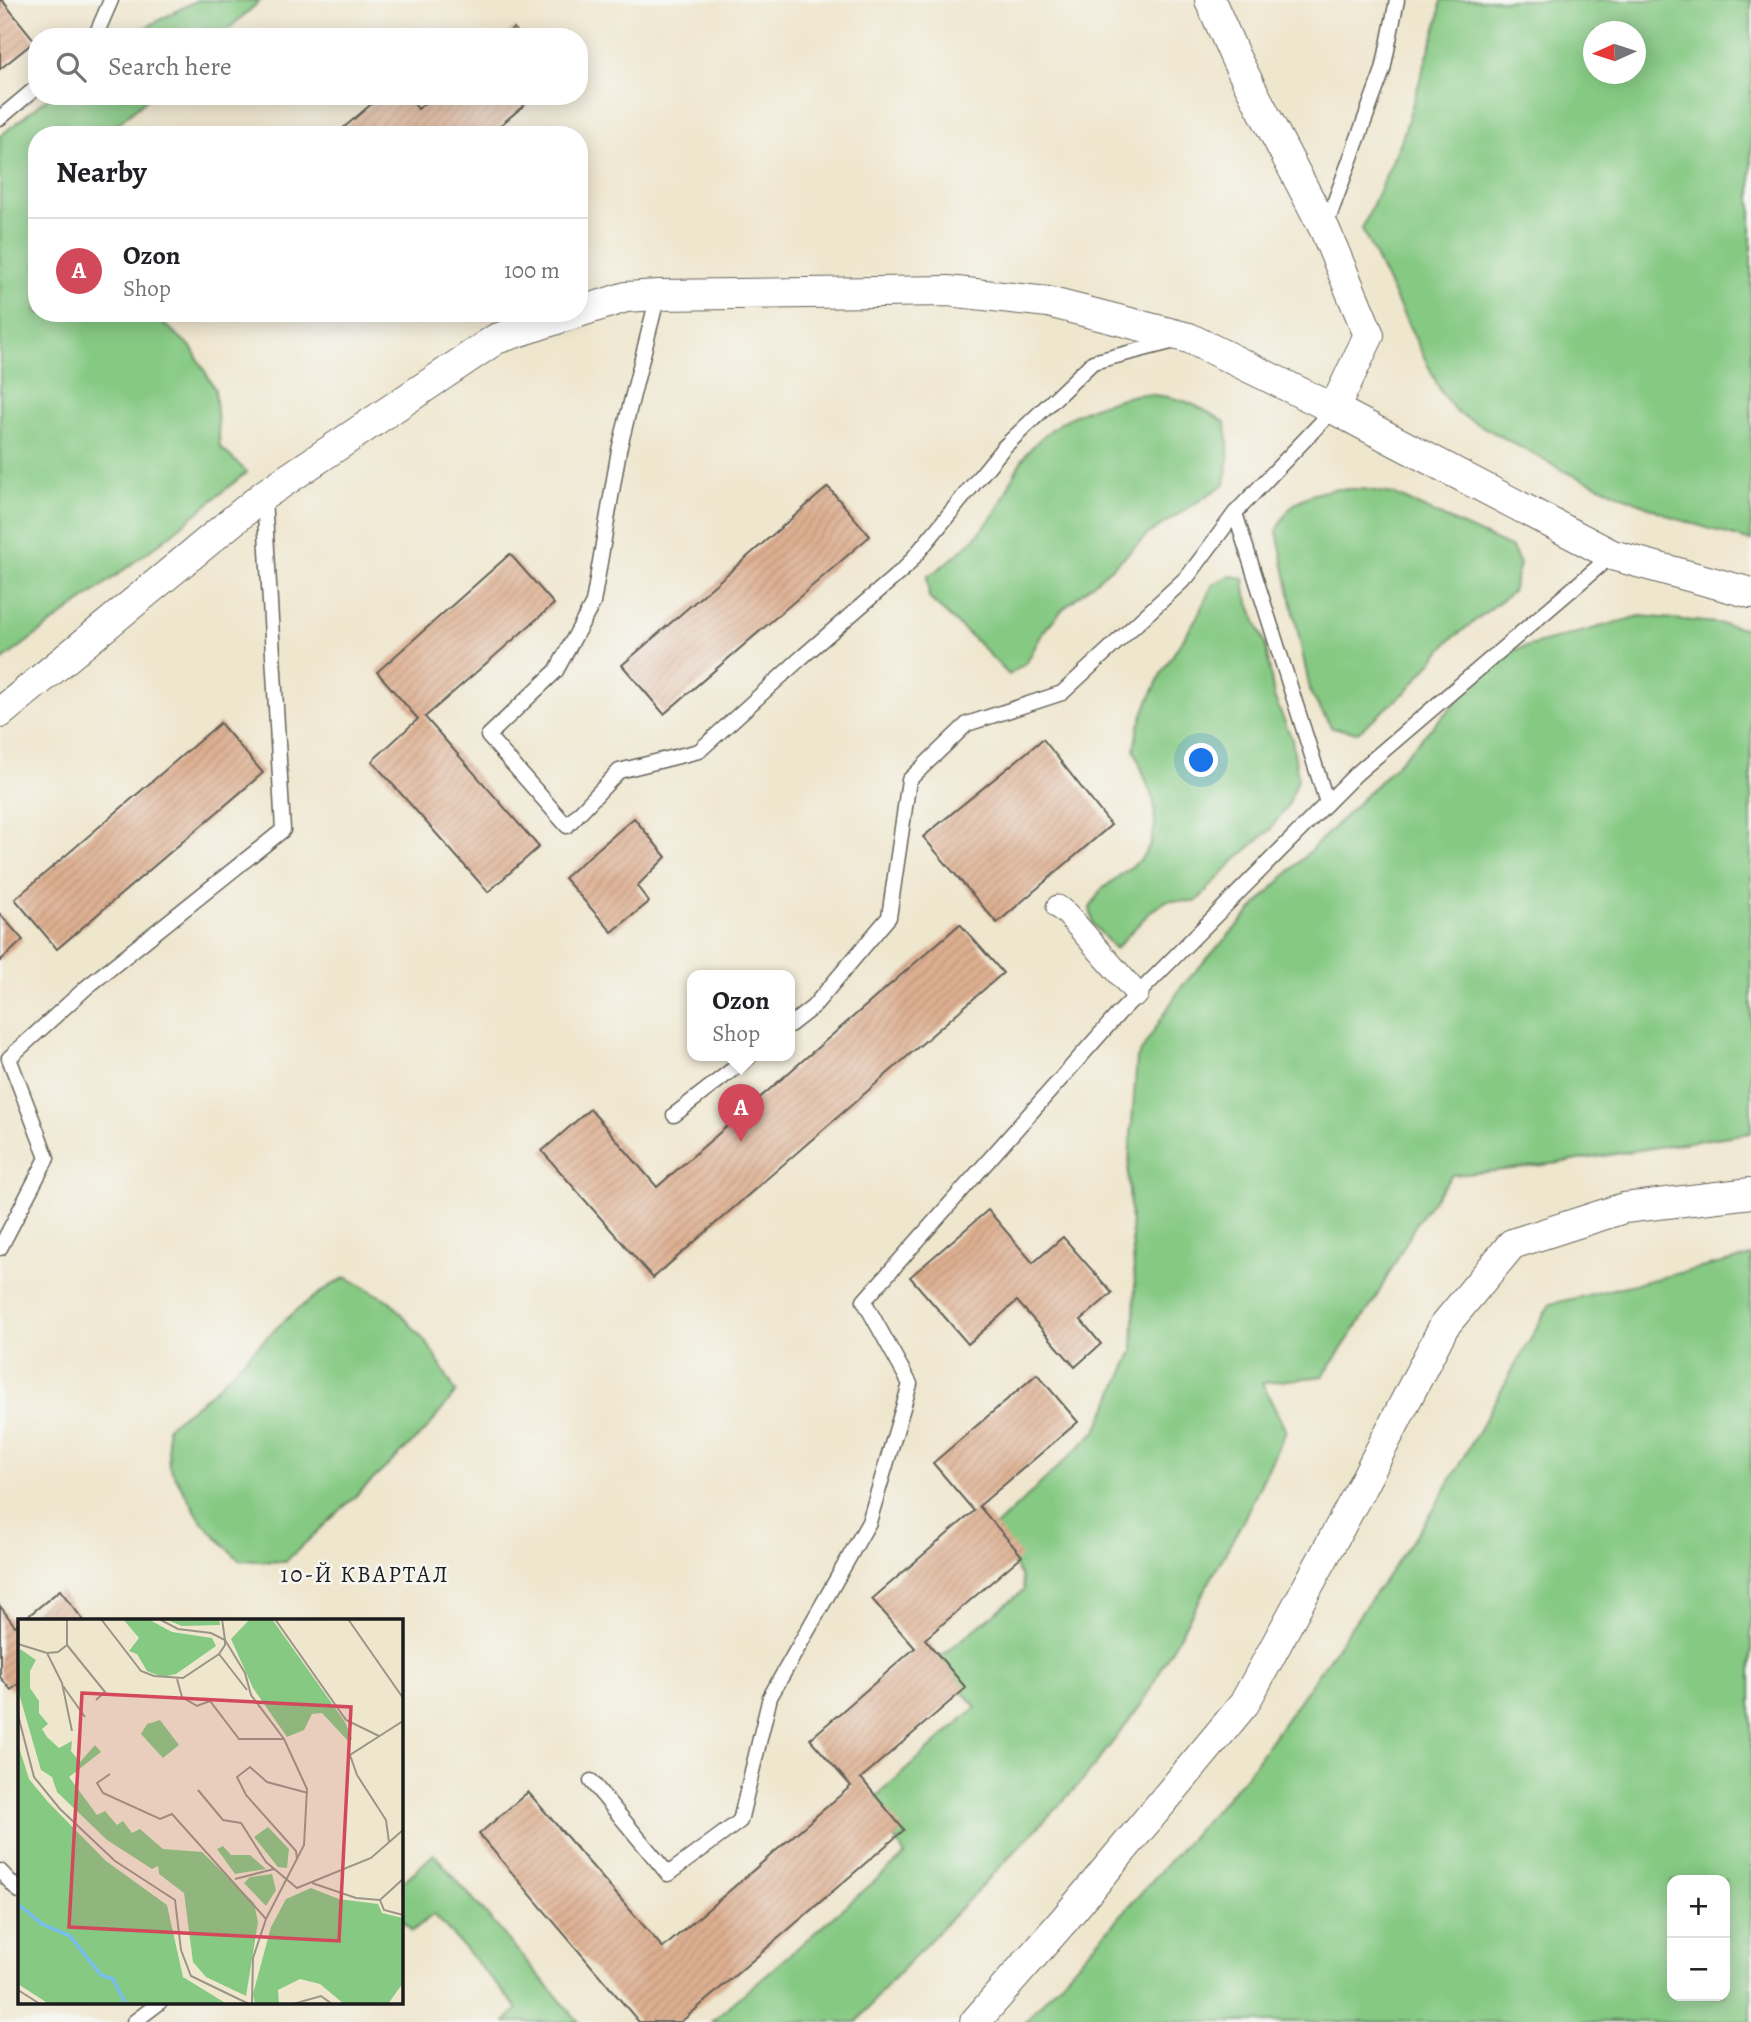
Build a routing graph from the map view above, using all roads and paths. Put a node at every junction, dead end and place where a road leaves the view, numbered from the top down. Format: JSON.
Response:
{"nodes":[{"id":1,"x":111,"y":0,"type":"edge"},
{"id":2,"x":1210,"y":0,"type":"edge"},
{"id":3,"x":1397,"y":0,"type":"edge"},
{"id":4,"x":99,"y":28,"type":"edge"},
{"id":5,"x":28,"y":95,"type":"edge"},
{"id":6,"x":0,"y":118,"type":"edge"},
{"id":7,"x":1325,"y":230,"type":"junction"},
{"id":8,"x":658,"y":295,"type":"junction"},
{"id":9,"x":588,"y":309,"type":"edge"},
{"id":10,"x":549,"y":322,"type":"edge"},
{"id":11,"x":1189,"y":338,"type":"junction"},
{"id":12,"x":1334,"y":409,"type":"junction"},
{"id":13,"x":264,"y":495,"type":"junction"},
{"id":14,"x":1235,"y":513,"type":"junction"},
{"id":15,"x":1612,"y":555,"type":"junction"},
{"id":16,"x":1751,"y":593,"type":"edge"},
{"id":17,"x":0,"y":713,"type":"edge"},
{"id":18,"x":1327,"y":803,"type":"junction"},
{"id":19,"x":1059,"y":907,"type":"dead end"},
{"id":20,"x":1137,"y":994,"type":"junction"},
{"id":21,"x":795,"y":1021,"type":"edge"},
{"id":22,"x":744,"y":1061,"type":"edge"},
{"id":23,"x":674,"y":1115,"type":"dead end"},
{"id":24,"x":1751,"y":1193,"type":"edge"},
{"id":25,"x":0,"y":1248,"type":"edge"},
{"id":26,"x":591,"y":1781,"type":"dead end"},
{"id":27,"x":0,"y":1871,"type":"edge"},
{"id":28,"x":18,"y":1890,"type":"edge"},
{"id":29,"x":158,"y":2004,"type":"edge"},
{"id":30,"x":134,"y":2022,"type":"edge"},
{"id":31,"x":975,"y":2022,"type":"edge"}],
"edges":[{"from":1,"to":4,"type":"lane"},
{"from":2,"to":7,"type":"street"},
{"from":3,"to":7,"type":"lane"},
{"from":5,"to":6,"type":"lane"},
{"from":7,"to":12,"type":"street"},
{"from":8,"to":9,"type":"street"},
{"from":8,"to":11,"type":"street"},
{"from":8,"to":11,"type":"lane"},
{"from":10,"to":13,"type":"street"},
{"from":11,"to":12,"type":"street"},
{"from":12,"to":14,"type":"lane"},
{"from":12,"to":15,"type":"street"},
{"from":13,"to":17,"type":"street"},
{"from":13,"to":25,"type":"lane"},
{"from":14,"to":18,"type":"lane"},
{"from":14,"to":21,"type":"lane"},
{"from":15,"to":16,"type":"street"},
{"from":15,"to":18,"type":"lane"},
{"from":18,"to":20,"type":"lane"},
{"from":19,"to":20,"type":"street"},
{"from":20,"to":26,"type":"lane"},
{"from":22,"to":23,"type":"lane"},
{"from":24,"to":31,"type":"street"},
{"from":27,"to":28,"type":"lane"},
{"from":29,"to":30,"type":"lane"}]}
